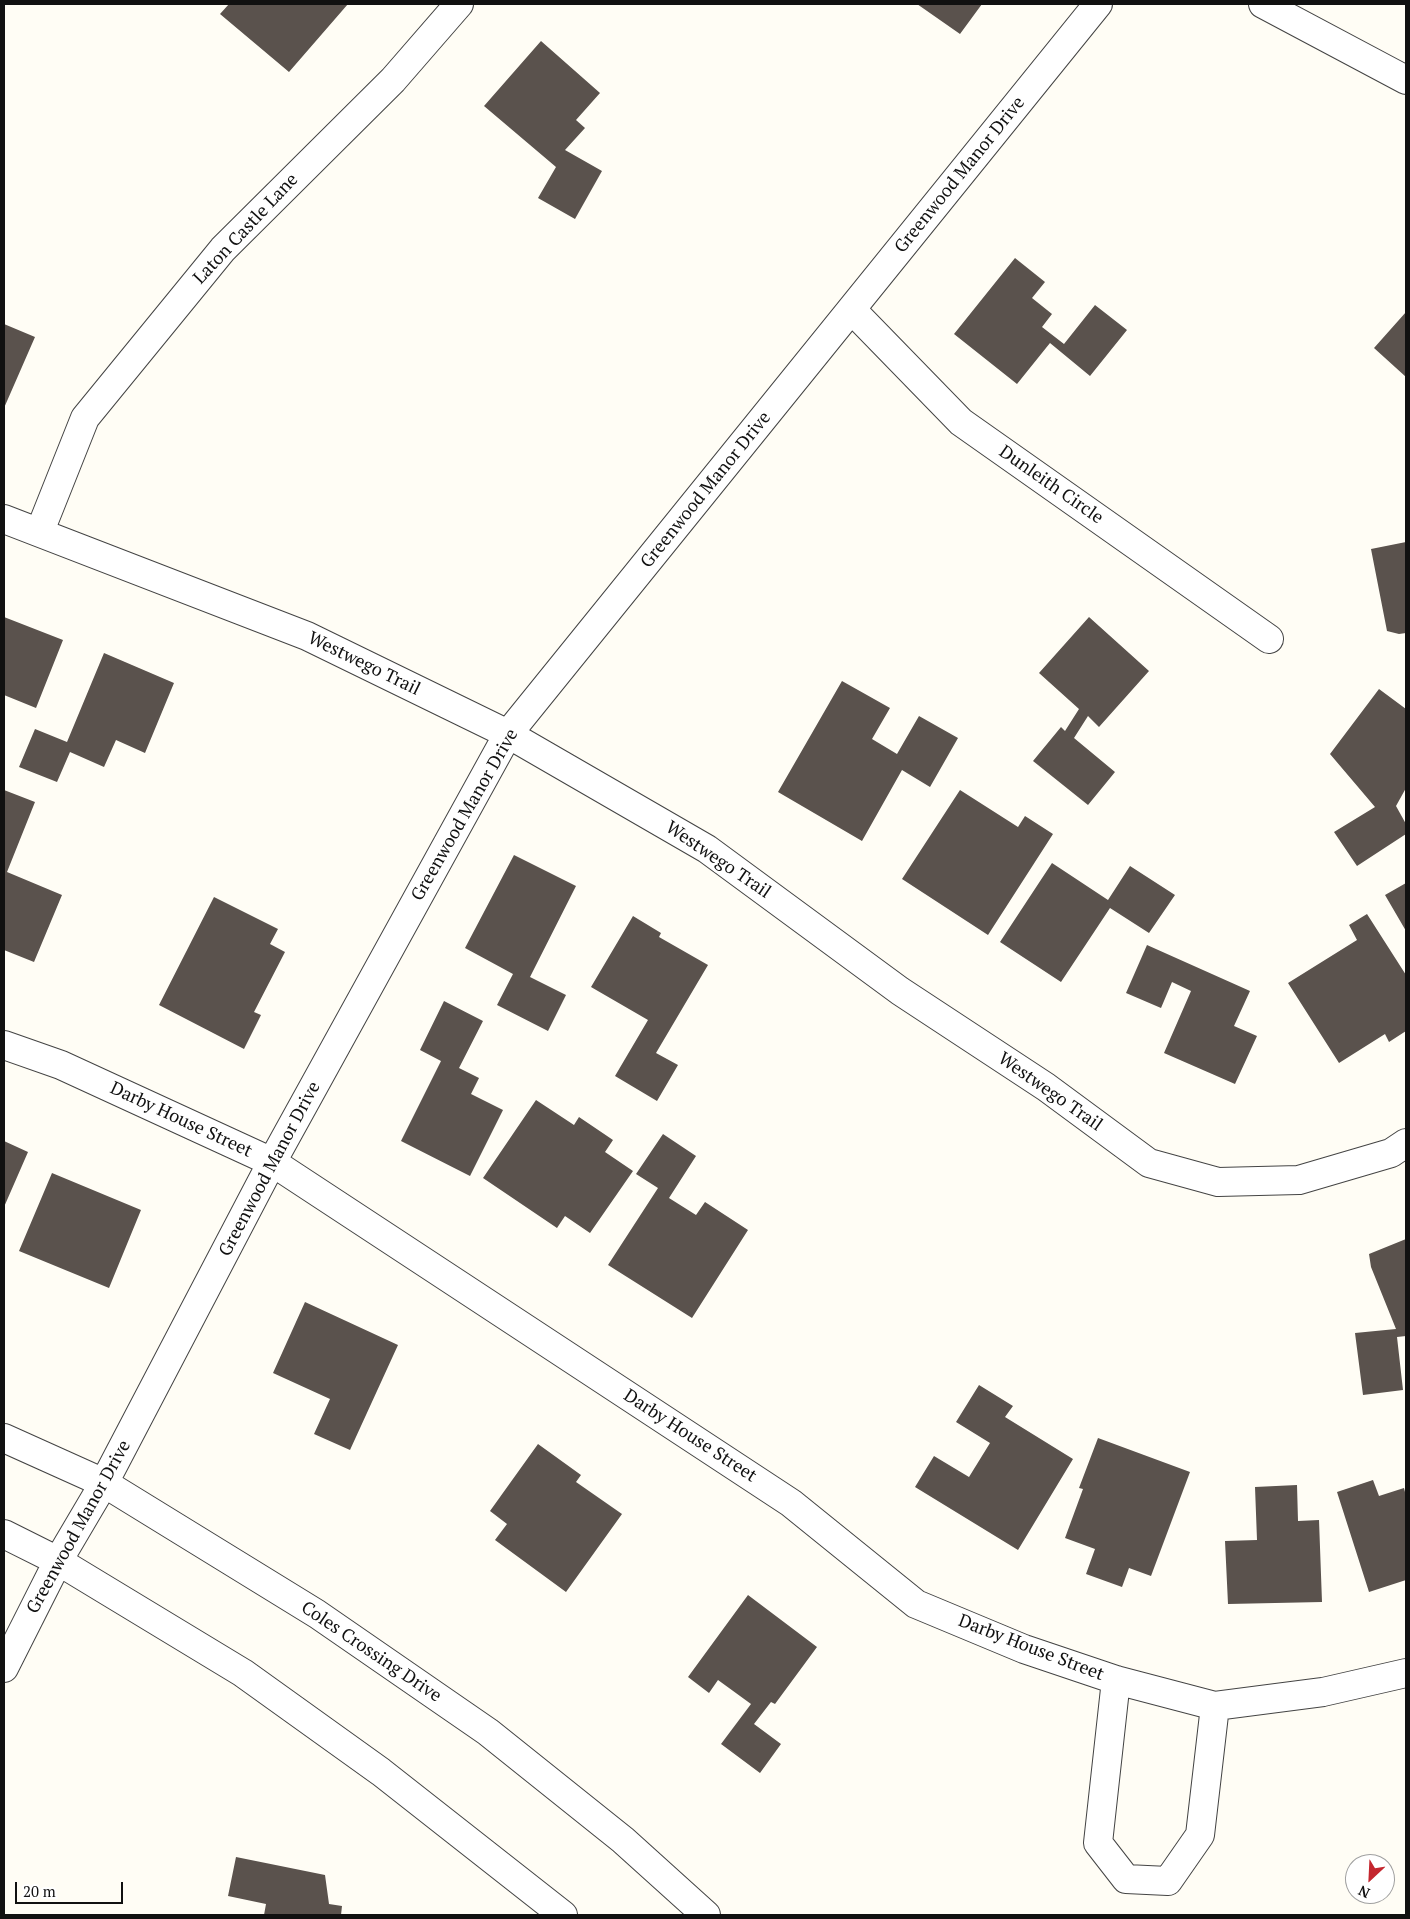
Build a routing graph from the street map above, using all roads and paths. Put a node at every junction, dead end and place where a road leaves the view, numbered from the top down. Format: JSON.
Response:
{"nodes":[{"id":1,"x":459,"y":4,"type":"edge"},
{"id":2,"x":1098,"y":4,"type":"edge"},
{"id":3,"x":1263,"y":4,"type":"edge"},
{"id":4,"x":1406,"y":80,"type":"edge"},
{"id":5,"x":852,"y":310,"type":"junction"},
{"id":6,"x":4,"y":519,"type":"edge"},
{"id":7,"x":40,"y":531,"type":"junction"},
{"id":8,"x":1269,"y":638,"type":"dead end"},
{"id":9,"x":508,"y":734,"type":"junction"},
{"id":10,"x":4,"y":1045,"type":"edge"},
{"id":11,"x":1406,"y":1143,"type":"edge"},
{"id":12,"x":272,"y":1162,"type":"junction"},
{"id":13,"x":4,"y":1438,"type":"edge"},
{"id":14,"x":104,"y":1483,"type":"junction"},
{"id":15,"x":4,"y":1534,"type":"edge"},
{"id":16,"x":58,"y":1560,"type":"junction"},
{"id":17,"x":4,"y":1668,"type":"edge"},
{"id":18,"x":1406,"y":1673,"type":"edge"},
{"id":19,"x":1116,"y":1680,"type":"junction"},
{"id":20,"x":1215,"y":1706,"type":"junction"},
{"id":21,"x":563,"y":1915,"type":"edge"},
{"id":22,"x":706,"y":1915,"type":"edge"}],
"edges":[{"from":1,"to":7,"type":"street","name":"Laton Castle Lane"},
{"from":2,"to":5,"type":"street","name":"Greenwood Manor Drive"},
{"from":3,"to":4,"type":"street"},
{"from":5,"to":8,"type":"street","name":"Dunleith Circle"},
{"from":5,"to":9,"type":"street","name":"Greenwood Manor Drive"},
{"from":6,"to":7,"type":"street","name":"Westwego Trail"},
{"from":7,"to":9,"type":"street","name":"Westwego Trail"},
{"from":9,"to":11,"type":"street","name":"Westwego Trail"},
{"from":9,"to":12,"type":"street","name":"Greenwood Manor Drive"},
{"from":10,"to":12,"type":"street","name":"Darby House Street"},
{"from":12,"to":14,"type":"street","name":"Greenwood Manor Drive"},
{"from":12,"to":19,"type":"street","name":"Darby House Street"},
{"from":13,"to":14,"type":"street","name":"Coles Crossing Drive"},
{"from":14,"to":16,"type":"street","name":"Greenwood Manor Drive"},
{"from":14,"to":22,"type":"street","name":"Coles Crossing Drive"},
{"from":15,"to":16,"type":"street"},
{"from":16,"to":17,"type":"street","name":"Greenwood Manor Drive"},
{"from":16,"to":21,"type":"street"},
{"from":18,"to":20,"type":"street","name":"Darby House Street"},
{"from":19,"to":20,"type":"street","name":"Darby House Street"},
{"from":19,"to":20,"type":"street"}]}
